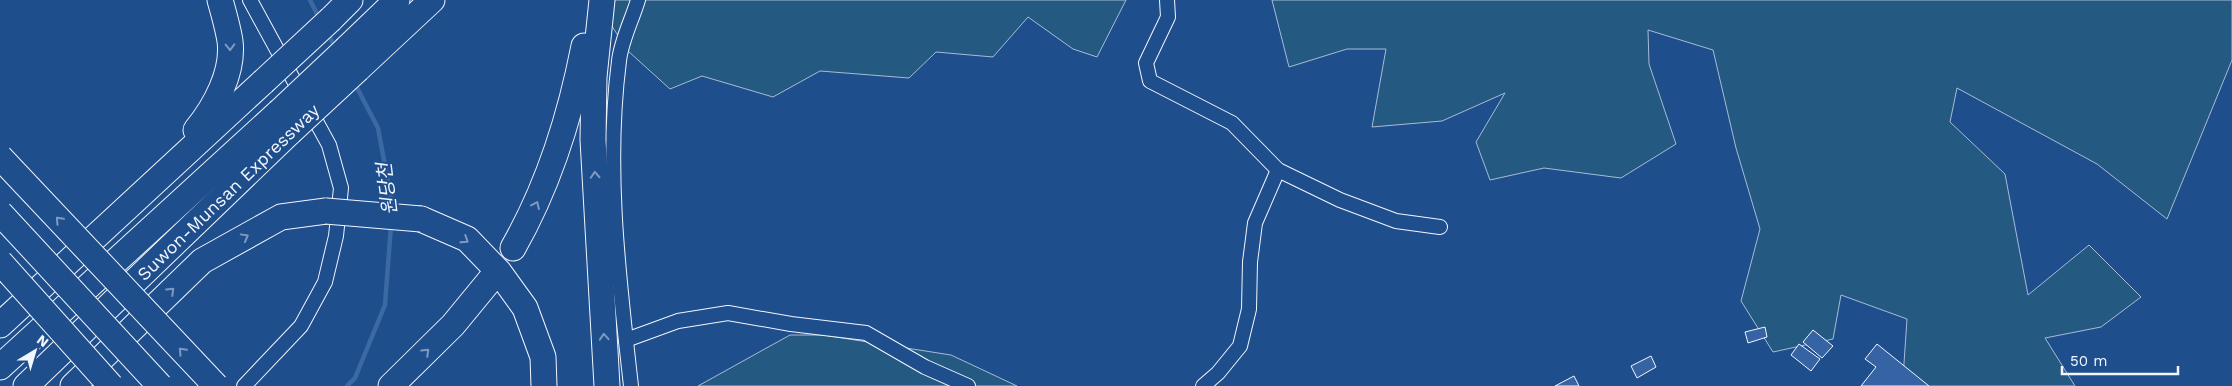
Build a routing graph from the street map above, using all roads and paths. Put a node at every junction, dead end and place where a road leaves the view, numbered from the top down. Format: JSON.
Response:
{"nodes":[{"id":1,"x":220,"y":0,"type":"edge"},
{"id":2,"x":250,"y":0,"type":"edge"},
{"id":3,"x":350,"y":0,"type":"edge"},
{"id":4,"x":397,"y":0,"type":"edge"},
{"id":5,"x":432,"y":0,"type":"edge"},
{"id":6,"x":592,"y":0,"type":"edge"},
{"id":7,"x":602,"y":0,"type":"edge"},
{"id":8,"x":638,"y":0,"type":"edge"},
{"id":9,"x":1167,"y":0,"type":"edge"},
{"id":10,"x":352,"y":59,"type":"junction"},
{"id":11,"x":285,"y":122,"type":"junction"},
{"id":12,"x":0,"y":158,"type":"edge"},
{"id":13,"x":1278,"y":170,"type":"junction"},
{"id":14,"x":0,"y":213,"type":"edge"},
{"id":15,"x":112,"y":220,"type":"junction"},
{"id":16,"x":1440,"y":227,"type":"dead end"},
{"id":17,"x":513,"y":248,"type":"dead end"},
{"id":18,"x":2,"y":265,"type":"edge"},
{"id":19,"x":490,"y":280,"type":"dead end"},
{"id":20,"x":2,"y":323,"type":"edge"},
{"id":21,"x":626,"y":340,"type":"junction"},
{"id":22,"x":0,"y":367,"type":"edge"},
{"id":23,"x":26,"y":386,"type":"edge"},
{"id":24,"x":73,"y":386,"type":"edge"},
{"id":25,"x":112,"y":386,"type":"edge"},
{"id":26,"x":160,"y":386,"type":"edge"},
{"id":27,"x":216,"y":386,"type":"edge"},
{"id":28,"x":244,"y":386,"type":"edge"},
{"id":29,"x":391,"y":386,"type":"edge"},
{"id":30,"x":544,"y":386,"type":"edge"},
{"id":31,"x":607,"y":386,"type":"edge"},
{"id":32,"x":631,"y":386,"type":"edge"},
{"id":33,"x":968,"y":386,"type":"edge"},
{"id":34,"x":1203,"y":386,"type":"edge"}],
"edges":[{"from":1,"to":15,"type":"highway","one_way":true},
{"from":2,"to":28,"type":"street"},
{"from":3,"to":15,"type":"highway","bridge":true},
{"from":4,"to":10,"type":"highway","name":"Suwon-Munsan Expressway"},
{"from":5,"to":10,"type":"highway","name":"Suwon-Munsan Expressway"},
{"from":17,"to":6,"type":"highway","one_way":true},
{"from":31,"to":7,"type":"highway","one_way":true},
{"from":8,"to":21,"type":"street"},
{"from":9,"to":13,"type":"street"},
{"from":10,"to":11,"type":"highway","name":"Suwon-Munsan Expressway","bridge":true},
{"from":11,"to":22,"type":"highway","name":"Suwon-Munsan Expressway"},
{"from":11,"to":23,"type":"highway","name":"Suwon-Munsan Expressway"},
{"from":27,"to":12,"type":"highway","one_way":true,"bridge":true},
{"from":13,"to":16,"type":"street"},
{"from":13,"to":34,"type":"street"},
{"from":14,"to":26,"type":"highway","bridge":true},
{"from":15,"to":20,"type":"highway"},
{"from":18,"to":25,"type":"highway","bridge":true},
{"from":29,"to":19,"type":"highway","one_way":true},
{"from":21,"to":32,"type":"street"},
{"from":21,"to":33,"type":"street"},
{"from":24,"to":30,"type":"highway","one_way":true,"bridge":true}]}
